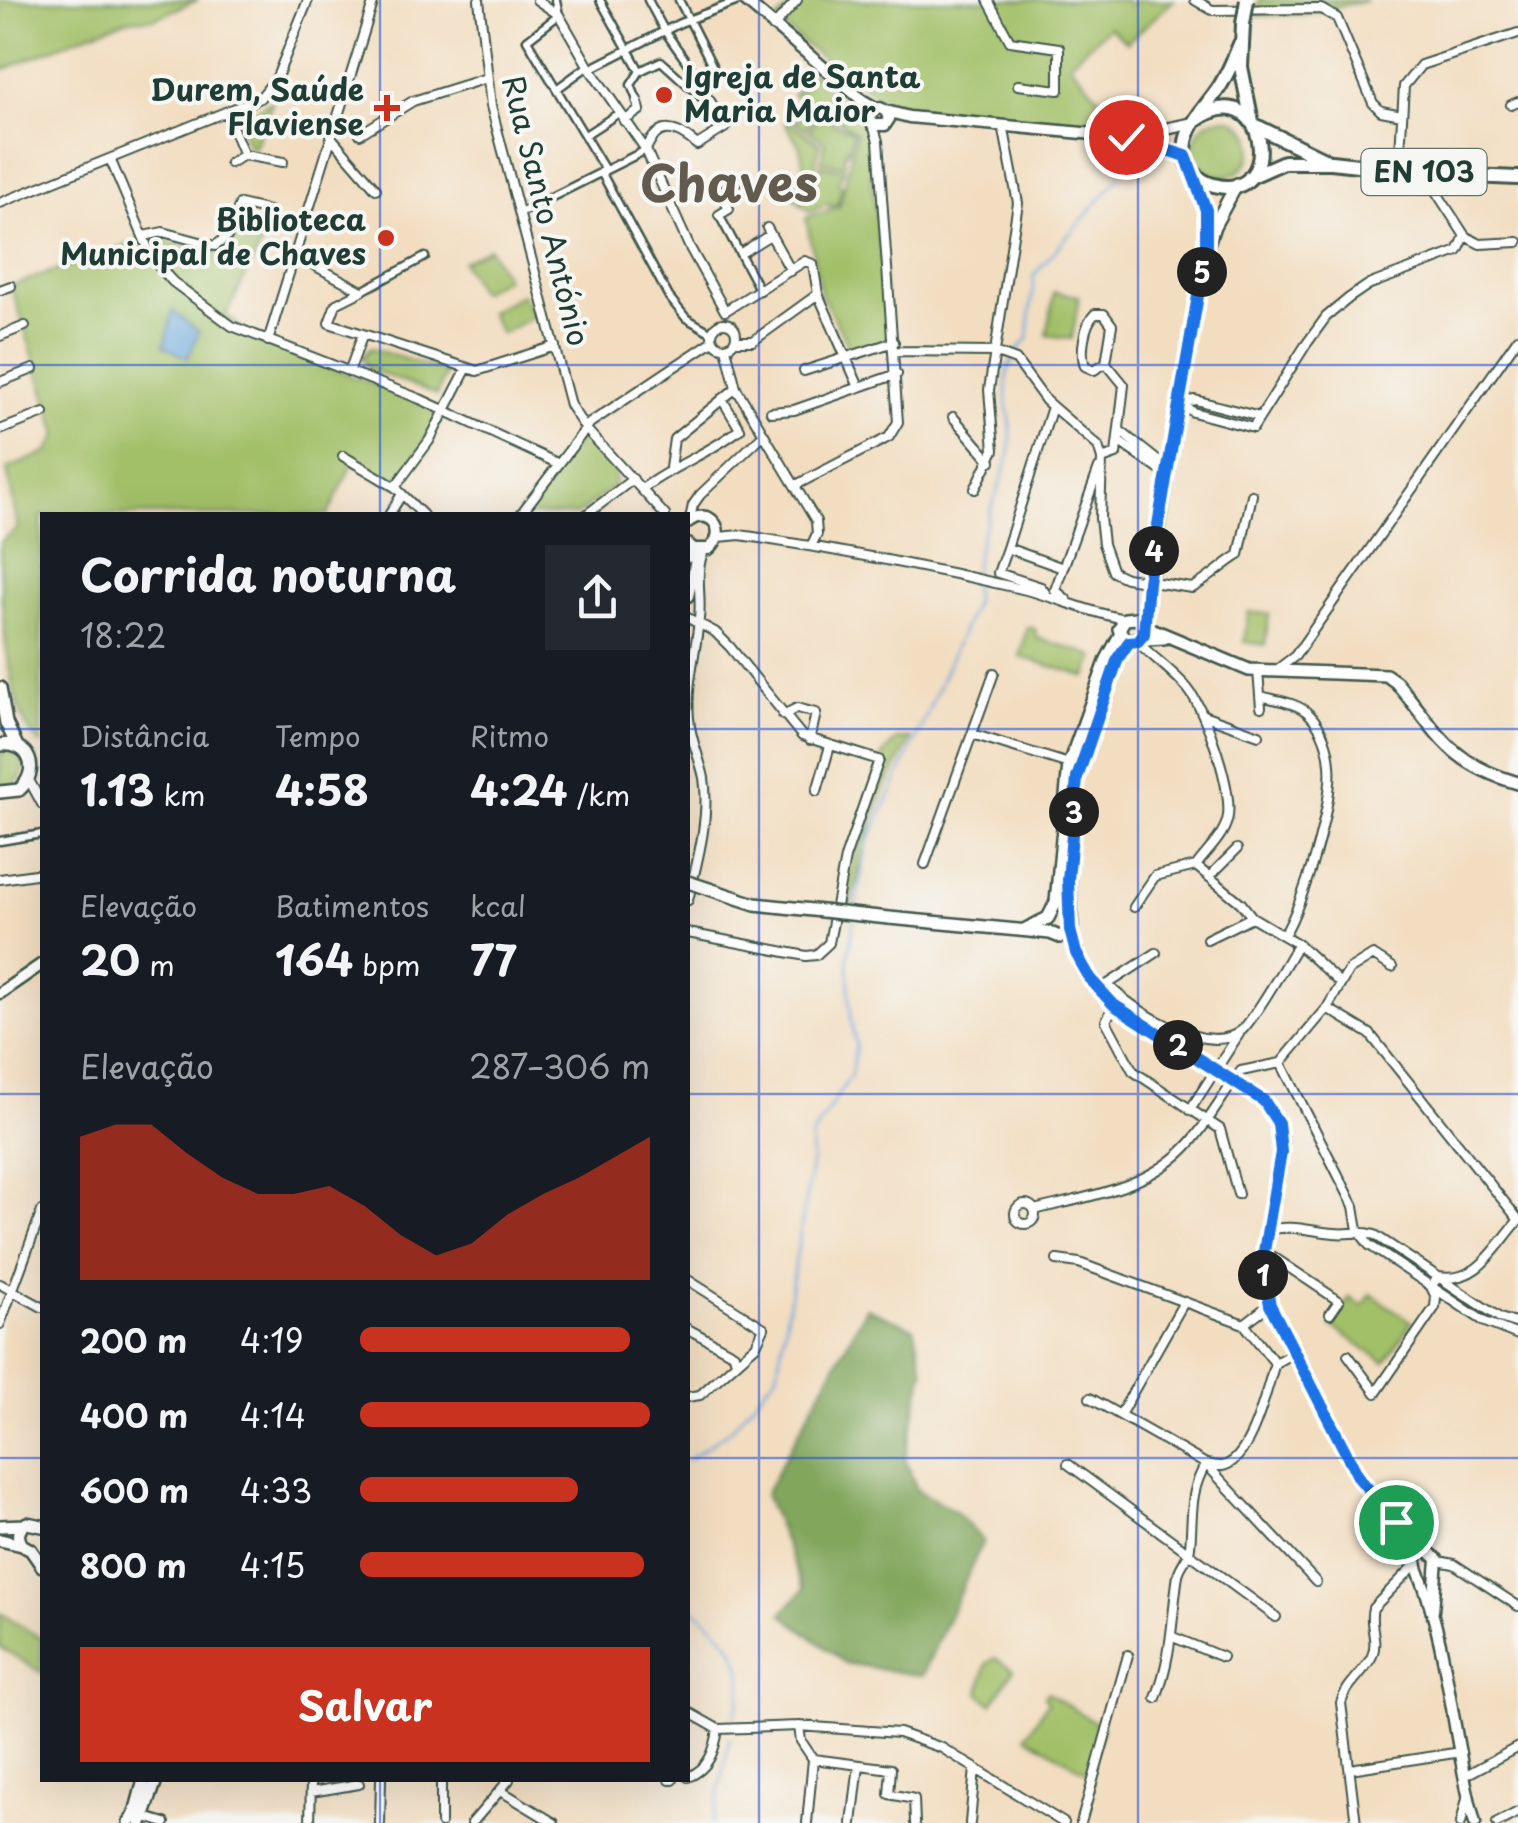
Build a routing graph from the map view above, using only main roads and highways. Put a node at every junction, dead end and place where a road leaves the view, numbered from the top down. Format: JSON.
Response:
{"nodes":[{"id":1,"x":1251,"y":5,"type":"edge"},
{"id":2,"x":1240,"y":44,"type":"junction"},
{"id":3,"x":1195,"y":121,"type":"junction"},
{"id":4,"x":1254,"y":124,"type":"junction"},
{"id":5,"x":1331,"y":162,"type":"junction"},
{"id":6,"x":1192,"y":171,"type":"junction"},
{"id":7,"x":1518,"y":178,"type":"edge"},
{"id":8,"x":1242,"y":181,"type":"junction"},
{"id":9,"x":1206,"y":250,"type":"junction"},
{"id":10,"x":1148,"y":585,"type":"junction"},
{"id":11,"x":1127,"y":618,"type":"junction"},
{"id":12,"x":1144,"y":625,"type":"junction"},
{"id":13,"x":1129,"y":638,"type":"junction"},
{"id":14,"x":1170,"y":638,"type":"junction"},
{"id":15,"x":0,"y":688,"type":"edge"},
{"id":16,"x":0,"y":745,"type":"edge"},
{"id":17,"x":20,"y":748,"type":"junction"},
{"id":18,"x":40,"y":754,"type":"edge"},
{"id":19,"x":40,"y":772,"type":"edge"},
{"id":20,"x":29,"y":778,"type":"junction"},
{"id":21,"x":1518,"y":782,"type":"edge"},
{"id":22,"x":2,"y":794,"type":"edge"},
{"id":23,"x":690,"y":883,"type":"edge"},
{"id":24,"x":1050,"y":916,"type":"junction"},
{"id":25,"x":1018,"y":930,"type":"junction"},
{"id":26,"x":1062,"y":930,"type":"junction"},
{"id":27,"x":40,"y":1523,"type":"edge"},
{"id":28,"x":24,"y":1525,"type":"junction"},
{"id":29,"x":0,"y":1526,"type":"edge"},
{"id":30,"x":0,"y":1540,"type":"edge"},
{"id":31,"x":32,"y":1547,"type":"edge"},
{"id":32,"x":144,"y":1782,"type":"edge"},
{"id":33,"x":155,"y":1782,"type":"edge"},
{"id":34,"x":138,"y":1819,"type":"edge"}],
"edges":[{"from":1,"to":2,"type":"main road","bridge":true},
{"from":2,"to":3,"type":"main road"},
{"from":2,"to":4,"type":"main road"},
{"from":3,"to":4,"type":"main road"},
{"from":3,"to":6,"type":"main road"},
{"from":4,"to":5,"type":"main road"},
{"from":4,"to":8,"type":"main road"},
{"from":5,"to":7,"type":"main road","number":"EN 103"},
{"from":5,"to":8,"type":"main road"},
{"from":6,"to":8,"type":"main road"},
{"from":6,"to":9,"type":"main road"},
{"from":8,"to":9,"type":"main road"},
{"from":9,"to":10,"type":"main road"},
{"from":10,"to":11,"type":"main road"},
{"from":10,"to":12,"type":"main road"},
{"from":11,"to":12,"type":"main road"},
{"from":11,"to":13,"type":"main road"},
{"from":12,"to":13,"type":"main road"},
{"from":12,"to":14,"type":"main road"},
{"from":13,"to":14,"type":"main road"},
{"from":13,"to":24,"type":"main road"},
{"from":13,"to":26,"type":"main road"},
{"from":14,"to":21,"type":"main road"},
{"from":15,"to":17,"type":"main road"},
{"from":16,"to":17,"type":"main road"},
{"from":17,"to":18,"type":"main road"},
{"from":17,"to":20,"type":"main road"},
{"from":19,"to":20,"type":"main road"},
{"from":20,"to":22,"type":"main road"},
{"from":23,"to":25,"type":"main road","bridge":true},
{"from":24,"to":25,"type":"main road"},
{"from":24,"to":26,"type":"main road"},
{"from":24,"to":26,"type":"main road"},
{"from":25,"to":26,"type":"main road"},
{"from":27,"to":28,"type":"main road"},
{"from":28,"to":29,"type":"main road"},
{"from":28,"to":31,"type":"main road"},
{"from":30,"to":31,"type":"main road"},
{"from":32,"to":34,"type":"main road"},
{"from":33,"to":34,"type":"main road"}]}
